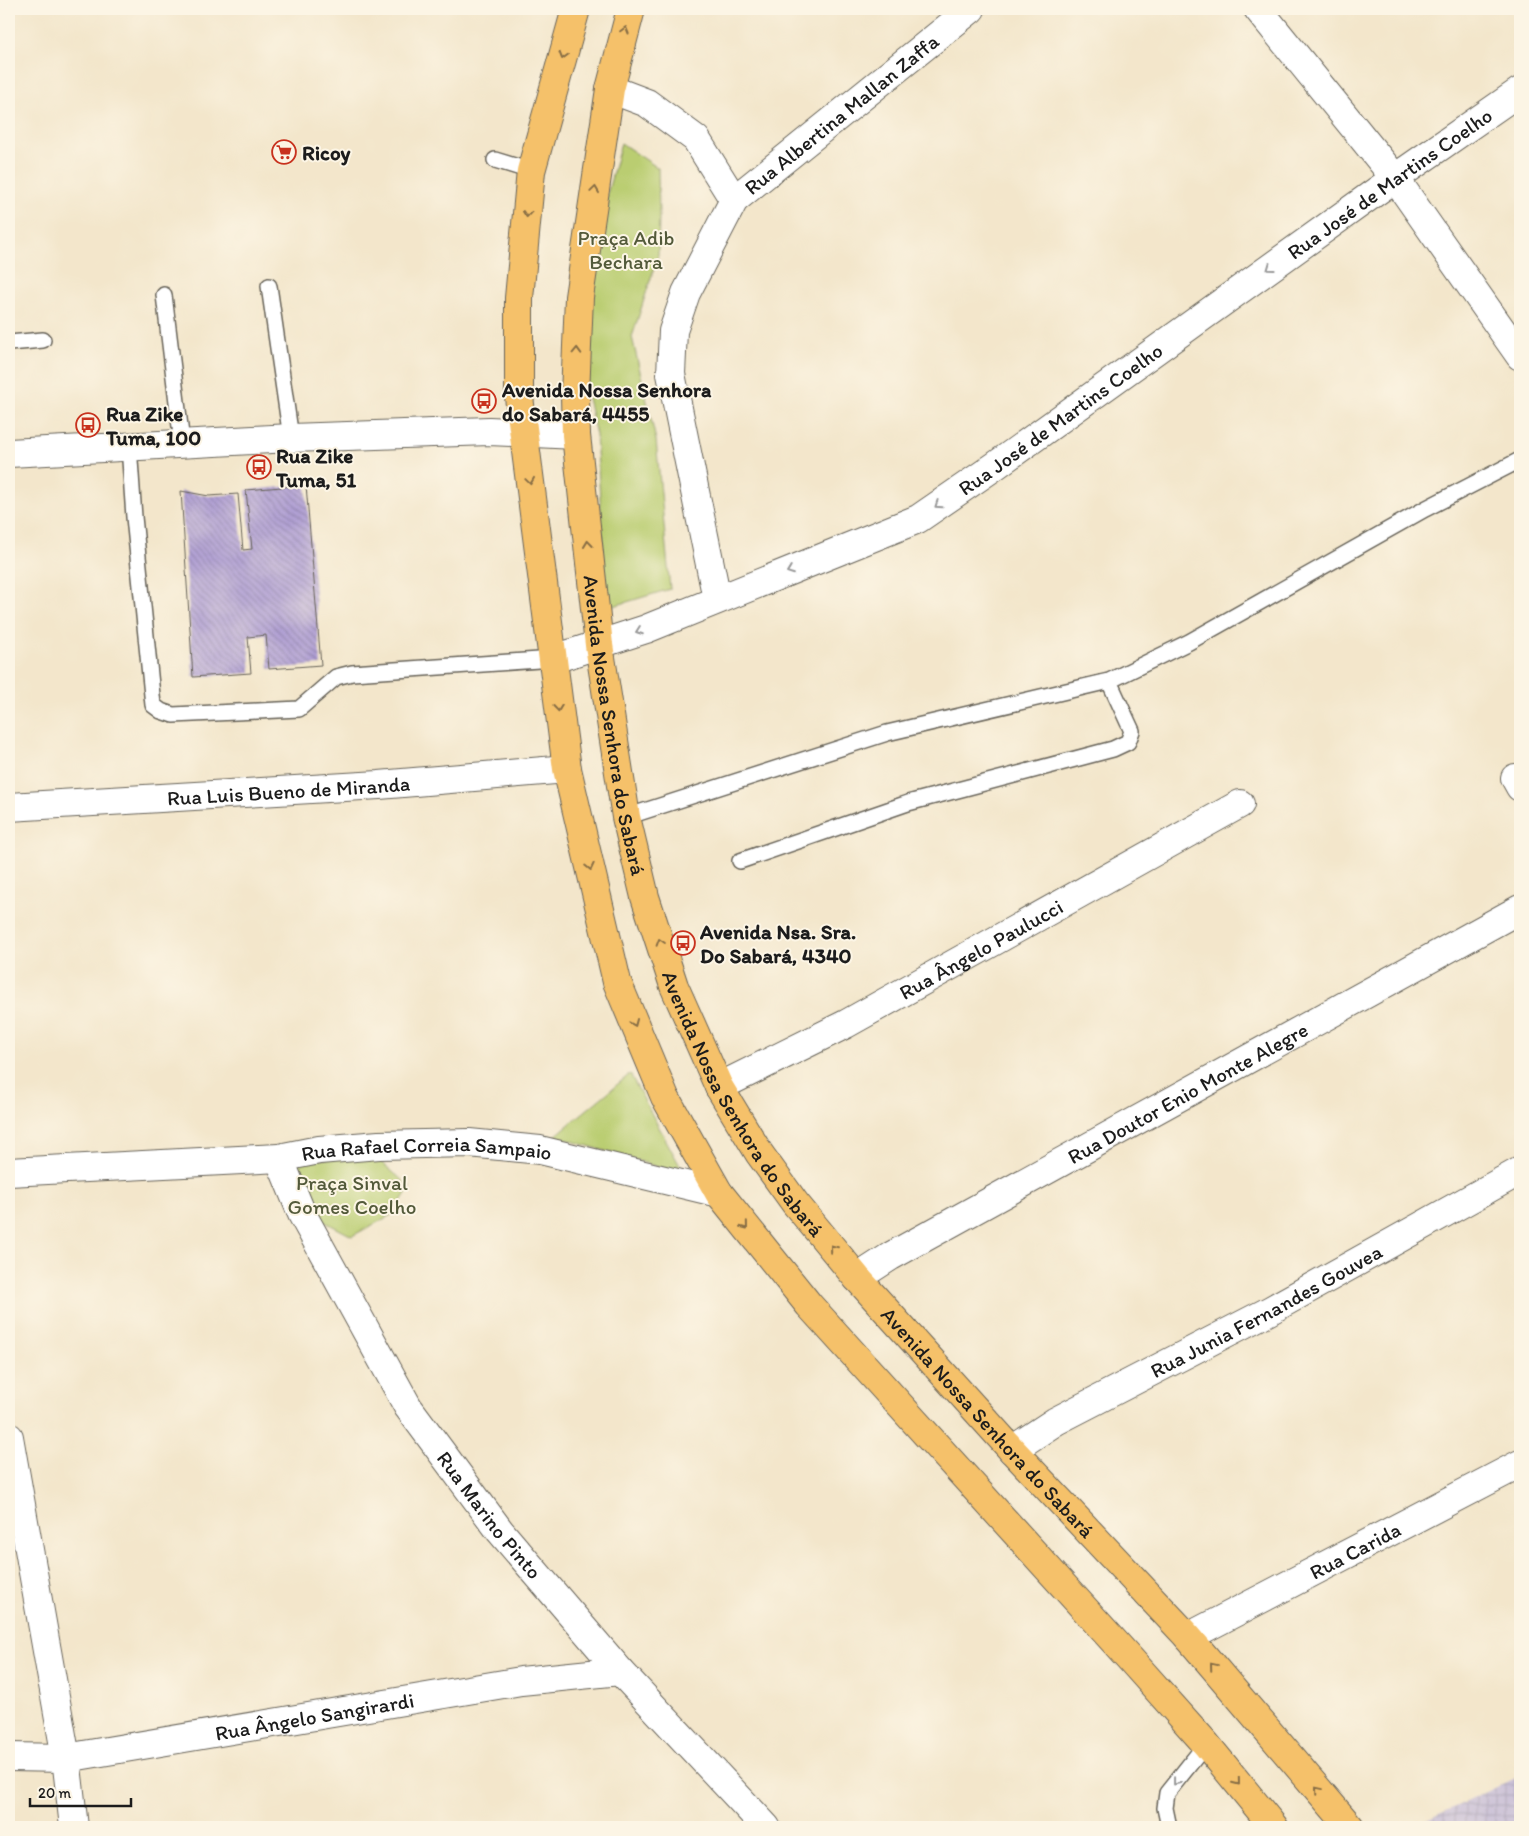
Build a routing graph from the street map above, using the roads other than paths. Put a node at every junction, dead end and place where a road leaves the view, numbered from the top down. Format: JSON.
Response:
{"nodes":[{"id":1,"x":576,"y":9,"type":"edge"},
{"id":2,"x":631,"y":9,"type":"edge"},
{"id":3,"x":971,"y":9,"type":"edge"},
{"id":4,"x":1258,"y":9,"type":"edge"},
{"id":5,"x":610,"y":90,"type":"junction"},
{"id":6,"x":1520,"y":91,"type":"edge"},
{"id":7,"x":495,"y":160,"type":"dead end"},
{"id":8,"x":531,"y":171,"type":"junction"},
{"id":9,"x":1394,"y":178,"type":"junction"},
{"id":10,"x":734,"y":200,"type":"junction"},
{"id":11,"x":269,"y":286,"type":"dead end"},
{"id":12,"x":164,"y":295,"type":"dead end"},
{"id":13,"x":43,"y":340,"type":"dead end"},
{"id":14,"x":9,"y":343,"type":"edge"},
{"id":15,"x":1520,"y":356,"type":"edge"},
{"id":16,"x":523,"y":432,"type":"junction"},
{"id":17,"x":576,"y":435,"type":"junction"},
{"id":18,"x":291,"y":438,"type":"junction"},
{"id":19,"x":182,"y":443,"type":"junction"},
{"id":20,"x":129,"y":446,"type":"junction"},
{"id":21,"x":9,"y":453,"type":"edge"},
{"id":22,"x":1520,"y":460,"type":"edge"},
{"id":23,"x":717,"y":599,"type":"junction"},
{"id":24,"x":599,"y":645,"type":"junction"},
{"id":25,"x":554,"y":660,"type":"junction"},
{"id":26,"x":1109,"y":681,"type":"junction"},
{"id":27,"x":567,"y":769,"type":"junction"},
{"id":28,"x":1240,"y":804,"type":"dead end"},
{"id":29,"x":9,"y":807,"type":"edge"},
{"id":30,"x":626,"y":817,"type":"junction"},
{"id":31,"x":740,"y":861,"type":"dead end"},
{"id":32,"x":1520,"y":909,"type":"edge"},
{"id":33,"x":720,"y":1087,"type":"junction"},
{"id":34,"x":279,"y":1158,"type":"junction"},
{"id":35,"x":1520,"y":1171,"type":"edge"},
{"id":36,"x":9,"y":1172,"type":"edge"},
{"id":37,"x":719,"y":1193,"type":"junction"},
{"id":38,"x":857,"y":1278,"type":"junction"},
{"id":39,"x":9,"y":1437,"type":"edge"},
{"id":40,"x":1012,"y":1450,"type":"junction"},
{"id":41,"x":1520,"y":1464,"type":"edge"},
{"id":42,"x":1188,"y":1637,"type":"junction"},
{"id":43,"x":620,"y":1671,"type":"junction"},
{"id":44,"x":1206,"y":1744,"type":"junction"},
{"id":45,"x":9,"y":1757,"type":"edge"},
{"id":46,"x":66,"y":1758,"type":"junction"},
{"id":47,"x":74,"y":1827,"type":"edge"},
{"id":48,"x":766,"y":1827,"type":"edge"},
{"id":49,"x":1169,"y":1827,"type":"edge"},
{"id":50,"x":1274,"y":1827,"type":"edge"},
{"id":51,"x":1350,"y":1827,"type":"edge"}],
"edges":[{"from":1,"to":8,"type":"main road","one_way":true},
{"from":5,"to":2,"type":"main road","name":"Avenida Nossa Senhora do Sabará","one_way":true},
{"from":3,"to":10,"type":"street","name":"Rua Albertina Mallan Zaffa"},
{"from":4,"to":9,"type":"street"},
{"from":5,"to":10,"type":"street"},
{"from":17,"to":5,"type":"main road","name":"Avenida Nossa Senhora do Sabará","one_way":true},
{"from":6,"to":9,"type":"street","name":"Rua José de Martins Coelho"},
{"from":7,"to":8,"type":"lane"},
{"from":8,"to":16,"type":"main road","one_way":true},
{"from":9,"to":15,"type":"street"},
{"from":9,"to":23,"type":"street","name":"Rua José de Martins Coelho","one_way":true},
{"from":10,"to":23,"type":"street"},
{"from":11,"to":18,"type":"lane"},
{"from":12,"to":19,"type":"lane"},
{"from":13,"to":14,"type":"lane"},
{"from":16,"to":17,"type":"street"},
{"from":16,"to":18,"type":"street"},
{"from":16,"to":25,"type":"main road","one_way":true},
{"from":24,"to":17,"type":"main road","name":"Avenida Nossa Senhora do Sabará","one_way":true},
{"from":18,"to":19,"type":"street"},
{"from":19,"to":20,"type":"street"},
{"from":20,"to":21,"type":"street"},
{"from":20,"to":25,"type":"lane"},
{"from":22,"to":26,"type":"lane"},
{"from":23,"to":24,"type":"street","name":"Rua José de Martins Coelho","one_way":true},
{"from":24,"to":25,"type":"street","name":"Rua José de Martins Coelho"},
{"from":24,"to":30,"type":"main road","name":"Avenida Nossa Senhora do Sabará"},
{"from":25,"to":27,"type":"main road","one_way":true},
{"from":26,"to":30,"type":"lane"},
{"from":26,"to":31,"type":"lane"},
{"from":27,"to":29,"type":"street","name":"Rua Luis Bueno de Miranda"},
{"from":27,"to":37,"type":"main road","one_way":true},
{"from":28,"to":33,"type":"street","name":"Rua Ângelo Paulucci"},
{"from":33,"to":30,"type":"main road","name":"Avenida Nossa Senhora do Sabará","one_way":true},
{"from":32,"to":38,"type":"street","name":"Rua Doutor Enio Monte Alegre"},
{"from":38,"to":33,"type":"main road","name":"Avenida Nossa Senhora do Sabará","one_way":true},
{"from":34,"to":36,"type":"street","name":"Rua Rafael Correia Sampaio"},
{"from":34,"to":37,"type":"street","name":"Rua Rafael Correia Sampaio"},
{"from":34,"to":43,"type":"street","name":"Rua Marino Pinto"},
{"from":35,"to":40,"type":"street","name":"Rua Junia Fernandes Gouvea"},
{"from":37,"to":44,"type":"main road","one_way":true},
{"from":38,"to":40,"type":"main road","name":"Avenida Nossa Senhora do Sabará"},
{"from":39,"to":46,"type":"street"},
{"from":40,"to":42,"type":"main road","name":"Avenida Nossa Senhora do Sabará"},
{"from":41,"to":42,"type":"street","name":"Rua Carida"},
{"from":51,"to":42,"type":"main road","name":"Avenida Nossa Senhora do Sabará","one_way":true},
{"from":43,"to":46,"type":"street","name":"Rua Ângelo Sangirardi"},
{"from":43,"to":48,"type":"street","name":"Rua Marino Pinto"},
{"from":44,"to":49,"type":"lane","one_way":true},
{"from":44,"to":50,"type":"main road","one_way":true},
{"from":45,"to":46,"type":"street","name":"Rua Ângelo Sangirardi"},
{"from":46,"to":47,"type":"street"}]}
